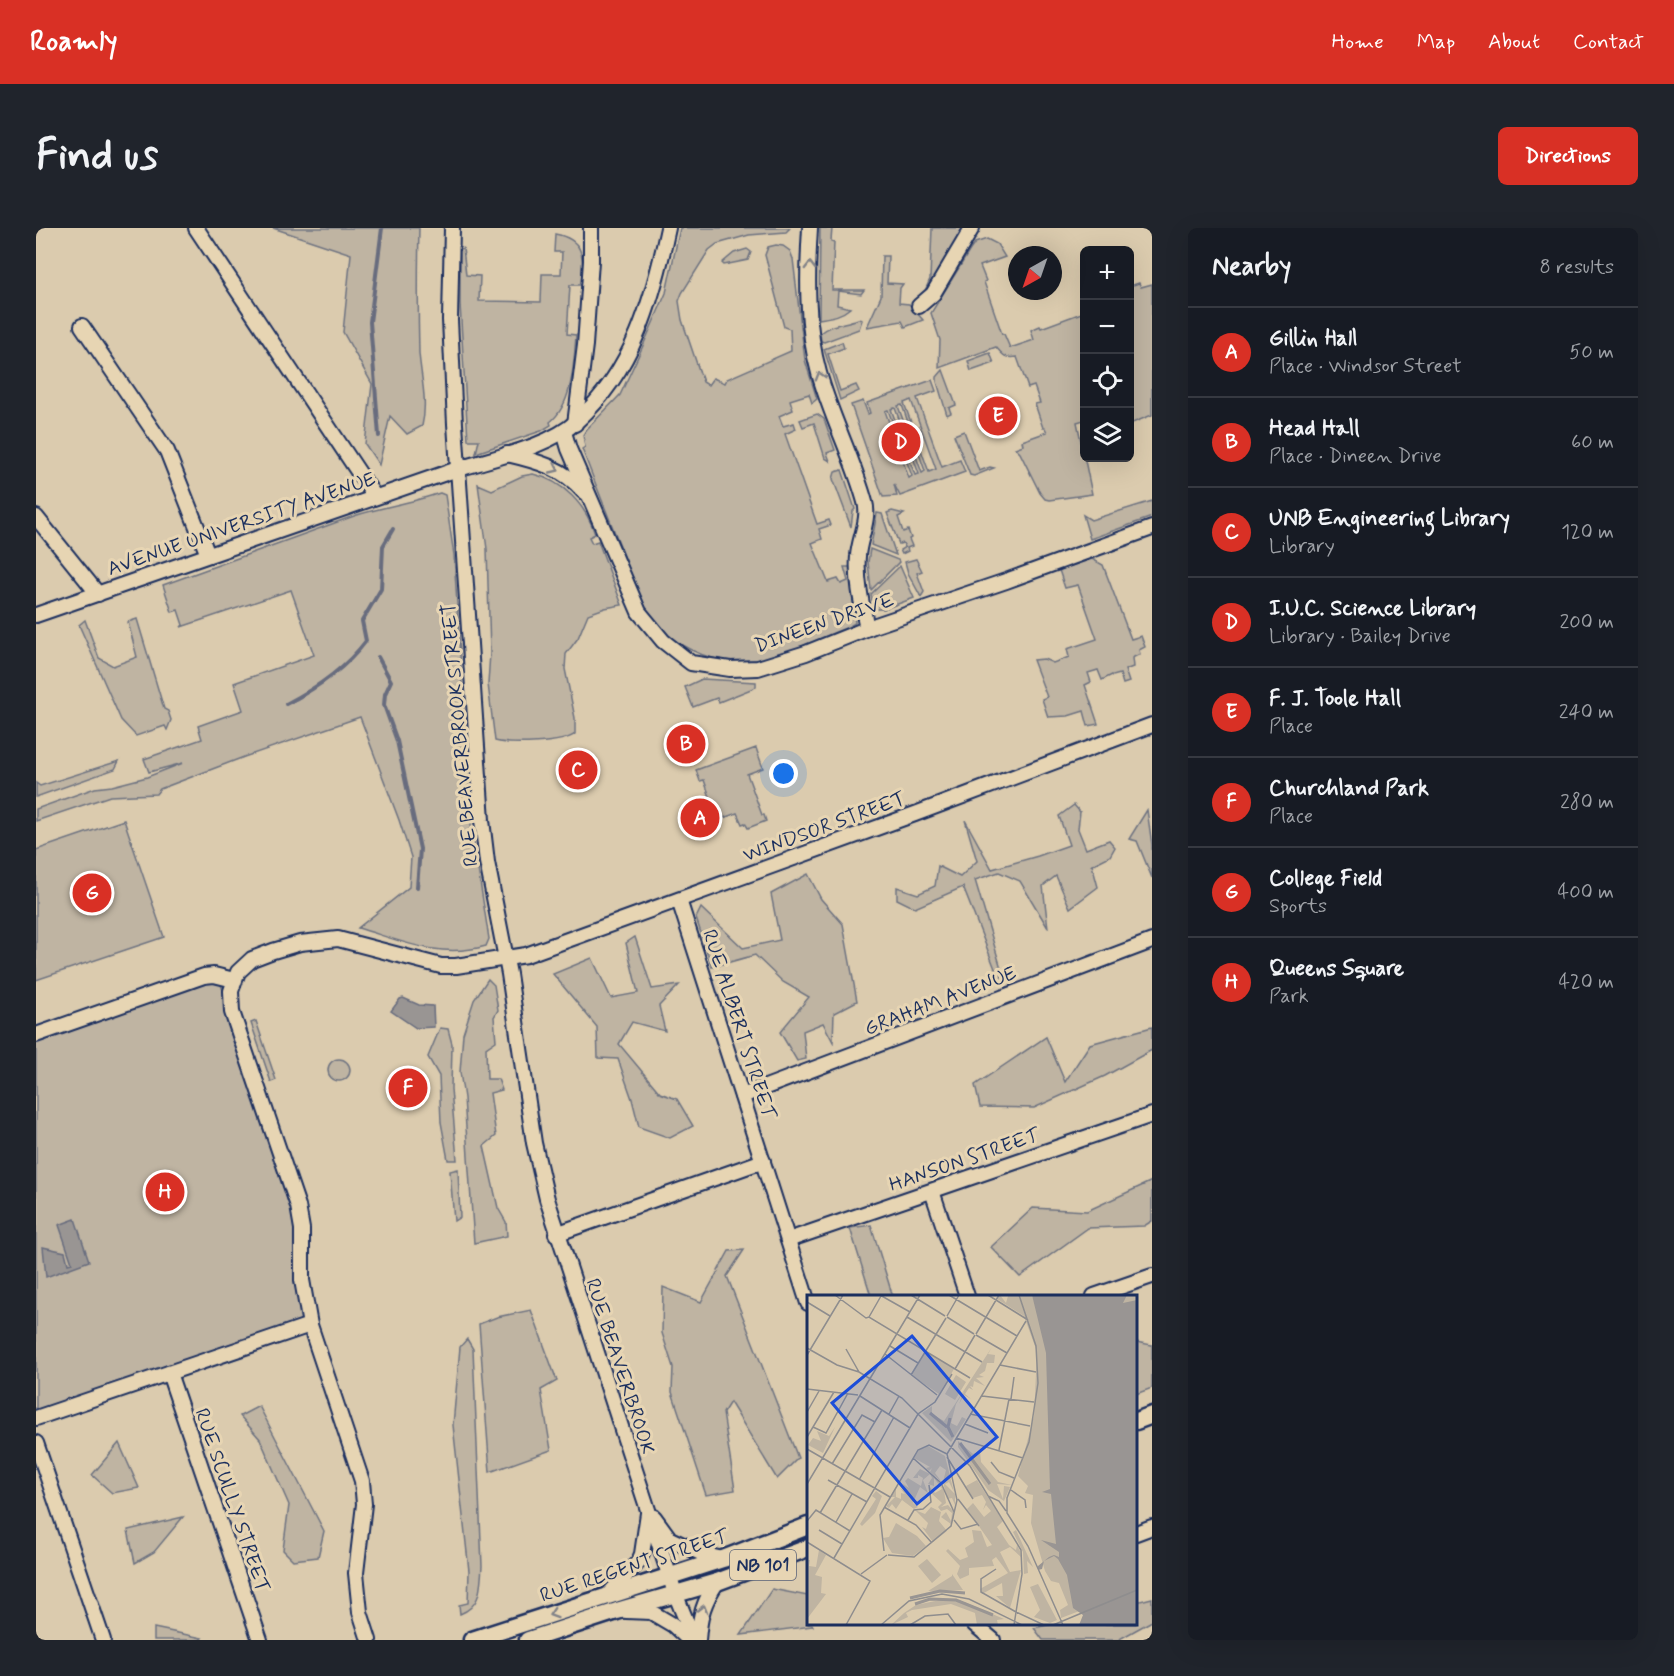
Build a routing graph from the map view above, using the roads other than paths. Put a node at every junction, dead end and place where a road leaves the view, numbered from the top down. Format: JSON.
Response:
{"nodes":[{"id":1,"x":196,"y":228,"type":"edge"},
{"id":2,"x":452,"y":228,"type":"edge"},
{"id":3,"x":591,"y":228,"type":"edge"},
{"id":4,"x":668,"y":228,"type":"edge"},
{"id":5,"x":810,"y":228,"type":"edge"},
{"id":6,"x":972,"y":228,"type":"edge"},
{"id":7,"x":919,"y":306,"type":"dead end"},
{"id":8,"x":82,"y":326,"type":"dead end"},
{"id":9,"x":570,"y":428,"type":"junction"},
{"id":10,"x":507,"y":454,"type":"junction"},
{"id":11,"x":459,"y":468,"type":"junction"},
{"id":12,"x":375,"y":497,"type":"junction"},
{"id":13,"x":592,"y":502,"type":"junction"},
{"id":14,"x":36,"y":517,"type":"edge"},
{"id":15,"x":1152,"y":528,"type":"edge"},
{"id":16,"x":208,"y":555,"type":"junction"},
{"id":17,"x":98,"y":594,"type":"junction"},
{"id":18,"x":36,"y":615,"type":"edge"},
{"id":19,"x":867,"y":628,"type":"junction"},
{"id":20,"x":1152,"y":725,"type":"edge"},
{"id":21,"x":679,"y":900,"type":"junction"},
{"id":22,"x":1152,"y":941,"type":"edge"},
{"id":23,"x":506,"y":958,"type":"junction"},
{"id":24,"x":234,"y":980,"type":"junction"},
{"id":25,"x":36,"y":1035,"type":"edge"},
{"id":26,"x":742,"y":1096,"type":"junction"},
{"id":27,"x":1152,"y":1114,"type":"edge"},
{"id":28,"x":763,"y":1161,"type":"junction"},
{"id":29,"x":932,"y":1191,"type":"junction"},
{"id":30,"x":556,"y":1234,"type":"junction"},
{"id":31,"x":788,"y":1240,"type":"junction"},
{"id":32,"x":1152,"y":1276,"type":"edge"},
{"id":33,"x":967,"y":1295,"type":"edge"},
{"id":34,"x":1097,"y":1295,"type":"edge"},
{"id":35,"x":807,"y":1300,"type":"edge"},
{"id":36,"x":310,"y":1325,"type":"junction"},
{"id":37,"x":169,"y":1373,"type":"junction"},
{"id":38,"x":1152,"y":1415,"type":"edge"},
{"id":39,"x":36,"y":1418,"type":"edge"},
{"id":40,"x":1137,"y":1420,"type":"edge"},
{"id":41,"x":36,"y":1443,"type":"edge"},
{"id":42,"x":648,"y":1511,"type":"junction"},
{"id":43,"x":807,"y":1526,"type":"edge"},
{"id":44,"x":1152,"y":1527,"type":"edge"},
{"id":45,"x":1137,"y":1533,"type":"edge"},
{"id":46,"x":807,"y":1548,"type":"edge"},
{"id":47,"x":723,"y":1559,"type":"junction"},
{"id":48,"x":669,"y":1576,"type":"junction"},
{"id":49,"x":717,"y":1582,"type":"junction"},
{"id":50,"x":675,"y":1593,"type":"junction"},
{"id":51,"x":608,"y":1596,"type":"junction"},
{"id":52,"x":618,"y":1611,"type":"junction"},
{"id":53,"x":976,"y":1625,"type":"edge"},
{"id":54,"x":103,"y":1640,"type":"edge"},
{"id":55,"x":260,"y":1640,"type":"edge"},
{"id":56,"x":369,"y":1640,"type":"edge"},
{"id":57,"x":472,"y":1640,"type":"edge"},
{"id":58,"x":528,"y":1640,"type":"edge"},
{"id":59,"x":689,"y":1640,"type":"edge"},
{"id":60,"x":696,"y":1640,"type":"edge"},
{"id":61,"x":993,"y":1640,"type":"edge"}],
"edges":[{"from":1,"to":12,"type":"street"},
{"from":2,"to":11,"type":"street","name":"RUE BEAVERBROOK STREET"},
{"from":3,"to":9,"type":"street"},
{"from":4,"to":9,"type":"street"},
{"from":19,"to":5,"type":"street","one_way":true},
{"from":6,"to":7,"type":"street"},
{"from":8,"to":16,"type":"street"},
{"from":9,"to":10,"type":"street","name":"AVENUE UNIVERSITY AVENUE"},
{"from":9,"to":13,"type":"street","name":"DINEEN DRIVE"},
{"from":10,"to":11,"type":"street","name":"AVENUE UNIVERSITY AVENUE"},
{"from":10,"to":13,"type":"street","one_way":true},
{"from":11,"to":12,"type":"street","name":"AVENUE UNIVERSITY AVENUE"},
{"from":11,"to":23,"type":"street","name":"RUE BEAVERBROOK STREET"},
{"from":12,"to":16,"type":"street","name":"AVENUE UNIVERSITY AVENUE"},
{"from":13,"to":19,"type":"street","name":"DINEEN DRIVE"},
{"from":14,"to":17,"type":"street"},
{"from":15,"to":19,"type":"street","name":"DINEEN DRIVE"},
{"from":16,"to":17,"type":"street","name":"AVENUE UNIVERSITY AVENUE"},
{"from":17,"to":18,"type":"street","name":"AVENUE UNIVERSITY AVENUE"},
{"from":20,"to":21,"type":"street","name":"WINDSOR STREET"},
{"from":21,"to":23,"type":"street","name":"WINDSOR STREET"},
{"from":21,"to":26,"type":"street","name":"RUE ALBERT STREET"},
{"from":22,"to":26,"type":"street","name":"GRAHAM AVENUE"},
{"from":23,"to":24,"type":"street","name":"WINDSOR STREET"},
{"from":23,"to":30,"type":"street","name":"RUE BEAVERBROOK STREET"},
{"from":24,"to":25,"type":"street"},
{"from":24,"to":36,"type":"street"},
{"from":26,"to":28,"type":"street","name":"RUE ALBERT STREET"},
{"from":27,"to":29,"type":"street","name":"HANSON STREET"},
{"from":28,"to":30,"type":"street"},
{"from":28,"to":31,"type":"street","name":"RUE ALBERT STREET"},
{"from":29,"to":31,"type":"street","name":"HANSON STREET"},
{"from":29,"to":33,"type":"street"},
{"from":30,"to":42,"type":"street","name":"RUE BEAVERBROOK"},
{"from":31,"to":35,"type":"street","name":"RUE ALBERT STREET"},
{"from":32,"to":34,"type":"street"},
{"from":36,"to":37,"type":"street"},
{"from":36,"to":56,"type":"street"},
{"from":37,"to":39,"type":"street"},
{"from":37,"to":55,"type":"street","name":"RUE SCULLY STREET"},
{"from":38,"to":40,"type":"main road"},
{"from":41,"to":54,"type":"street"},
{"from":42,"to":47,"type":"street"},
{"from":42,"to":48,"type":"street","name":"RUE BEAVERBROOK"},
{"from":42,"to":51,"type":"street"},
{"from":43,"to":47,"type":"main road","name":"RUE REGENT STREET","number":"NB 101"},
{"from":44,"to":45,"type":"street"},
{"from":46,"to":49,"type":"main road","name":"RUE REGENT STREET","number":"NB 101"},
{"from":47,"to":48,"type":"main road","name":"RUE REGENT STREET","number":"NB 101"},
{"from":48,"to":50,"type":"street","name":"RUE BEAVERBROOK"},
{"from":48,"to":51,"type":"main road","name":"RUE REGENT STREET","number":"NB 101"},
{"from":49,"to":50,"type":"main road","name":"RUE REGENT STREET","number":"NB 101"},
{"from":60,"to":49,"type":"street","one_way":true},
{"from":50,"to":52,"type":"main road","name":"RUE REGENT STREET","number":"NB 101"},
{"from":50,"to":60,"type":"street","name":"RUE BEAVERBROOK"},
{"from":51,"to":57,"type":"main road","name":"RUE REGENT STREET","number":"NB 101","one_way":true},
{"from":52,"to":58,"type":"main road","name":"RUE REGENT STREET","number":"NB 101"},
{"from":52,"to":59,"type":"street"},
{"from":53,"to":61,"type":"street"}]}
